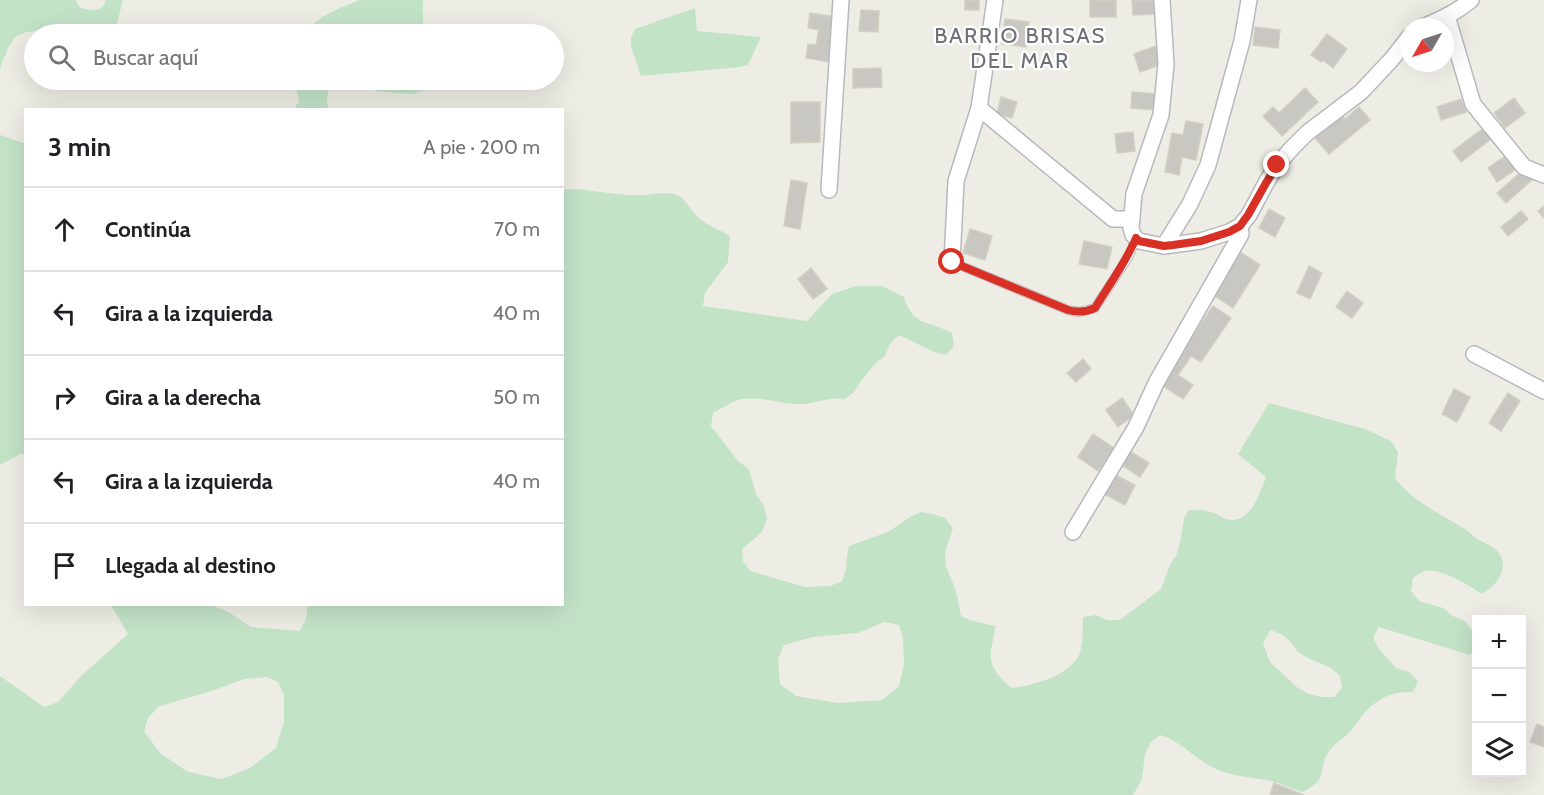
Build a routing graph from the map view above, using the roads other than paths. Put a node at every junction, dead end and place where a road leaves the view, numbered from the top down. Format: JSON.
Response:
{"nodes":[{"id":1,"x":842,"y":0,"type":"edge"},
{"id":2,"x":995,"y":0,"type":"edge"},
{"id":3,"x":1162,"y":0,"type":"edge"},
{"id":4,"x":1249,"y":0,"type":"edge"},
{"id":5,"x":1472,"y":0,"type":"edge"},
{"id":6,"x":1448,"y":16,"type":"junction"},
{"id":7,"x":1444,"y":18,"type":"edge"},
{"id":8,"x":1400,"y":49,"type":"edge"},
{"id":9,"x":979,"y":108,"type":"junction"},
{"id":10,"x":1544,"y":175,"type":"edge"},
{"id":11,"x":829,"y":190,"type":"dead end"},
{"id":12,"x":1132,"y":219,"type":"junction"},
{"id":13,"x":1240,"y":226,"type":"junction"},
{"id":14,"x":1136,"y":238,"type":"junction"},
{"id":15,"x":1164,"y":246,"type":"junction"},
{"id":16,"x":952,"y":262,"type":"joint"},
{"id":17,"x":1474,"y":354,"type":"dead end"},
{"id":18,"x":1544,"y":391,"type":"edge"},
{"id":19,"x":1073,"y":532,"type":"dead end"}],
"edges":[{"from":1,"to":11,"type":"street"},
{"from":2,"to":9,"type":"street"},
{"from":3,"to":12,"type":"street"},
{"from":4,"to":15,"type":"street"},
{"from":5,"to":6,"type":"street"},
{"from":6,"to":7,"type":"street"},
{"from":6,"to":10,"type":"street"},
{"from":8,"to":13,"type":"street"},
{"from":9,"to":12,"type":"street"},
{"from":9,"to":16,"type":"street"},
{"from":12,"to":14,"type":"street"},
{"from":13,"to":15,"type":"street"},
{"from":13,"to":19,"type":"street"},
{"from":14,"to":15,"type":"street"},
{"from":14,"to":16,"type":"lane"},
{"from":17,"to":18,"type":"street"}]}
